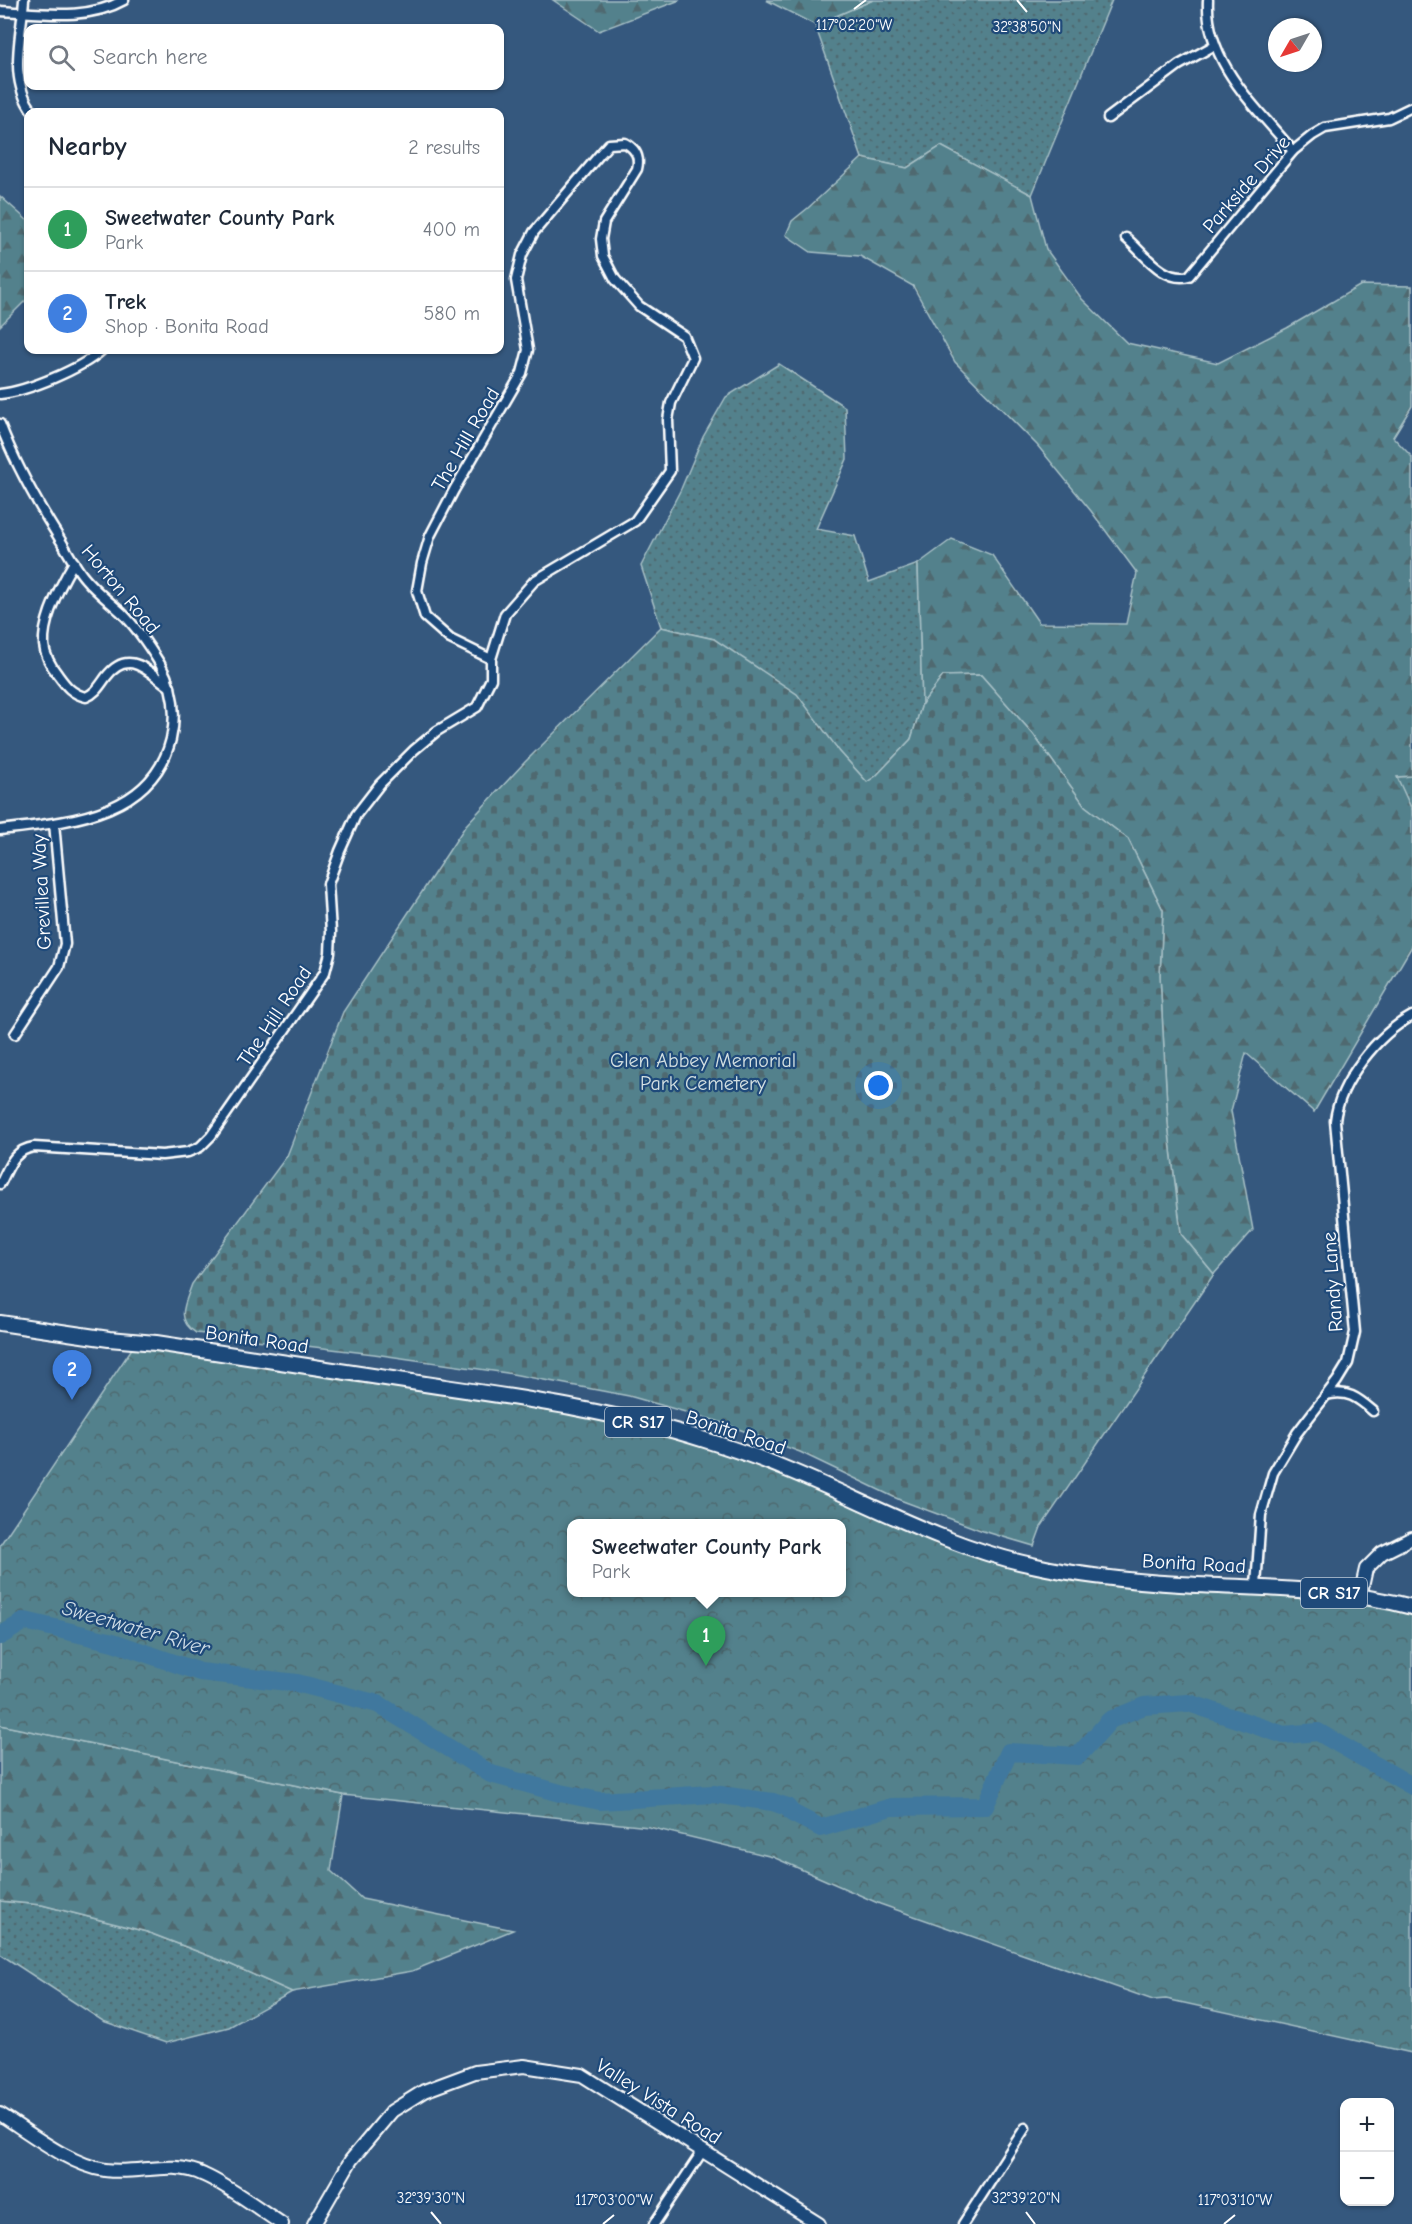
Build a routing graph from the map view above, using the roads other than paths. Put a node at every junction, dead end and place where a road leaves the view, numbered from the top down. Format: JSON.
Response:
{"nodes":[{"id":1,"x":24,"y":0,"type":"edge"},
{"id":2,"x":124,"y":0,"type":"edge"},
{"id":3,"x":1208,"y":0,"type":"edge"},
{"id":4,"x":0,"y":11,"type":"edge"},
{"id":5,"x":23,"y":12,"type":"junction"},
{"id":6,"x":1215,"y":45,"type":"junction"},
{"id":7,"x":1412,"y":107,"type":"edge"},
{"id":8,"x":31,"y":108,"type":"edge"},
{"id":9,"x":1108,"y":118,"type":"dead end"},
{"id":10,"x":1293,"y":151,"type":"junction"},
{"id":11,"x":1126,"y":238,"type":"dead end"},
{"id":12,"x":96,"y":354,"type":"edge"},
{"id":13,"x":0,"y":394,"type":"edge"},
{"id":14,"x":0,"y":424,"type":"edge"},
{"id":15,"x":74,"y":562,"type":"junction"},
{"id":16,"x":491,"y":659,"type":"junction"},
{"id":17,"x":170,"y":687,"type":"junction"},
{"id":18,"x":54,"y":823,"type":"junction"},
{"id":19,"x":0,"y":830,"type":"edge"},
{"id":20,"x":1412,"y":1016,"type":"edge"},
{"id":21,"x":15,"y":1034,"type":"dead end"},
{"id":22,"x":0,"y":1184,"type":"edge"},
{"id":23,"x":0,"y":1323,"type":"edge"},
{"id":24,"x":1326,"y":1395,"type":"junction"},
{"id":25,"x":1373,"y":1411,"type":"dead end"},
{"id":26,"x":1412,"y":1538,"type":"edge"},
{"id":27,"x":1256,"y":1586,"type":"junction"},
{"id":28,"x":1360,"y":1596,"type":"junction"},
{"id":29,"x":1412,"y":1607,"type":"edge"},
{"id":30,"x":0,"y":2114,"type":"edge"},
{"id":31,"x":1025,"y":2128,"type":"dead end"},
{"id":32,"x":702,"y":2152,"type":"junction"},
{"id":33,"x":282,"y":2224,"type":"edge"},
{"id":34,"x":314,"y":2224,"type":"edge"},
{"id":35,"x":654,"y":2224,"type":"edge"},
{"id":36,"x":819,"y":2224,"type":"edge"},
{"id":37,"x":963,"y":2224,"type":"edge"}],
"edges":[{"from":1,"to":5,"type":"street"},
{"from":2,"to":5,"type":"street"},
{"from":3,"to":6,"type":"street"},
{"from":4,"to":5,"type":"street"},
{"from":5,"to":8,"type":"street"},
{"from":6,"to":9,"type":"street"},
{"from":6,"to":10,"type":"street"},
{"from":7,"to":10,"type":"street","name":"Parkside Drive"},
{"from":10,"to":11,"type":"street","name":"Parkside Drive"},
{"from":12,"to":13,"type":"street"},
{"from":14,"to":15,"type":"street","name":"Horton Road"},
{"from":15,"to":17,"type":"street","name":"Horton Road"},
{"from":15,"to":17,"type":"street"},
{"from":16,"to":16,"type":"street","name":"The Hill Road"},
{"from":16,"to":22,"type":"street","name":"The Hill Road"},
{"from":17,"to":18,"type":"street","name":"Horton Road"},
{"from":18,"to":19,"type":"street","name":"Grevillea Way"},
{"from":18,"to":21,"type":"street","name":"Grevillea Way"},
{"from":20,"to":24,"type":"street","name":"Randy Lane"},
{"from":23,"to":27,"type":"main road","name":"Bonita Road","number":"CR S17"},
{"from":24,"to":25,"type":"street"},
{"from":24,"to":27,"type":"street","name":"Randy Lane"},
{"from":26,"to":28,"type":"street"},
{"from":27,"to":28,"type":"main road","name":"Bonita Road","number":"CR S17"},
{"from":28,"to":29,"type":"main road","name":"Bonita Road","number":"CR S17"},
{"from":30,"to":33,"type":"street"},
{"from":31,"to":37,"type":"street"},
{"from":32,"to":34,"type":"street","name":"Valley Vista Road"},
{"from":32,"to":35,"type":"street"},
{"from":32,"to":36,"type":"street","name":"Valley Vista Road"}]}
